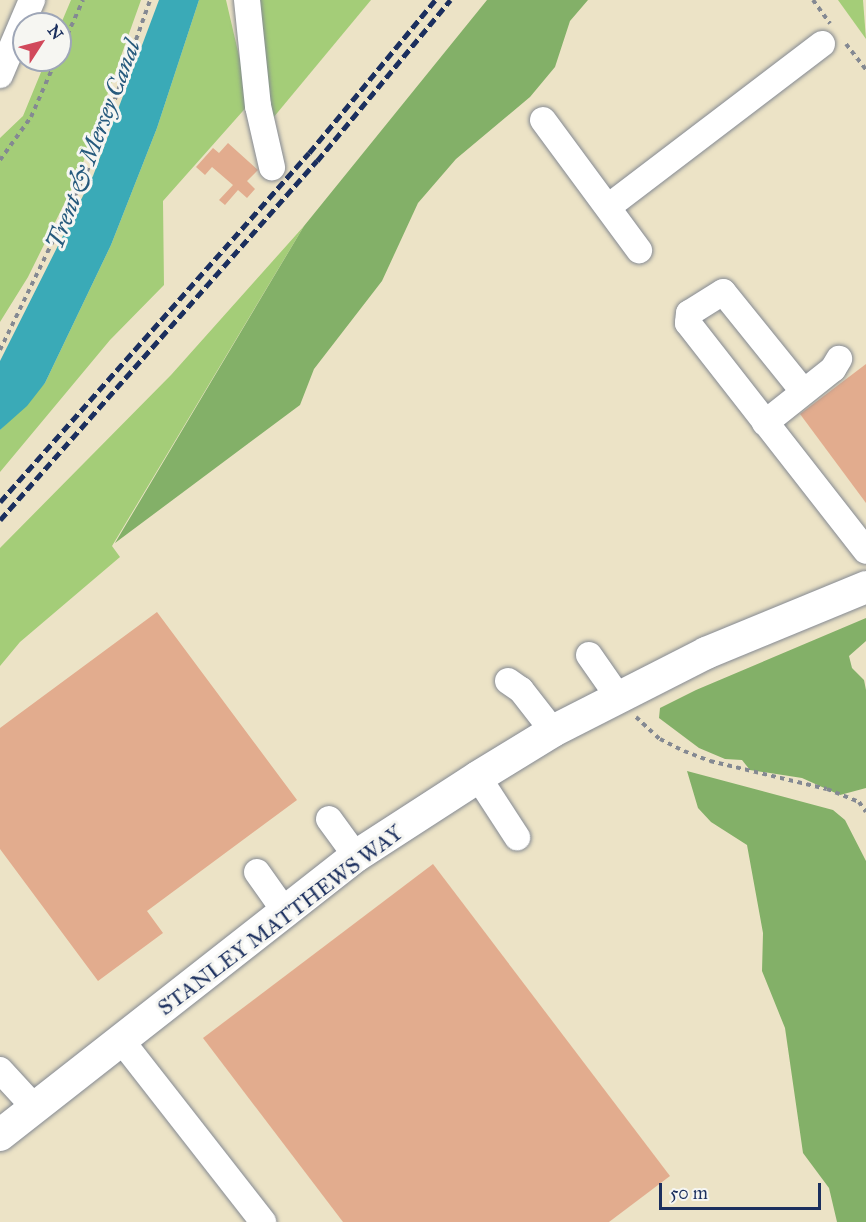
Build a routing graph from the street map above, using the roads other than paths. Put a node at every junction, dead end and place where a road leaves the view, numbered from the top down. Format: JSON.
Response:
{"nodes":[{"id":1,"x":32,"y":0,"type":"edge"},
{"id":2,"x":248,"y":0,"type":"edge"},
{"id":3,"x":822,"y":44,"type":"dead end"},
{"id":4,"x":0,"y":75,"type":"edge"},
{"id":5,"x":543,"y":120,"type":"dead end"},
{"id":6,"x":272,"y":167,"type":"dead end"},
{"id":7,"x":608,"y":207,"type":"junction"},
{"id":8,"x":639,"y":250,"type":"dead end"},
{"id":9,"x":839,"y":359,"type":"dead end"},
{"id":10,"x":803,"y":391,"type":"junction"},
{"id":11,"x":765,"y":423,"type":"junction"},
{"id":12,"x":866,"y":551,"type":"edge"},
{"id":13,"x":866,"y":587,"type":"edge"},
{"id":14,"x":589,"y":655,"type":"dead end"},
{"id":15,"x":508,"y":681,"type":"dead end"},
{"id":16,"x":619,"y":698,"type":"junction"},
{"id":17,"x":553,"y":731,"type":"junction"},
{"id":18,"x":478,"y":777,"type":"junction"},
{"id":19,"x":329,"y":819,"type":"dead end"},
{"id":20,"x":517,"y":837,"type":"dead end"},
{"id":21,"x":356,"y":856,"type":"junction"},
{"id":22,"x":257,"y":872,"type":"dead end"},
{"id":23,"x":286,"y":913,"type":"junction"},
{"id":24,"x":121,"y":1040,"type":"junction"},
{"id":25,"x":0,"y":1070,"type":"edge"},
{"id":26,"x":35,"y":1108,"type":"junction"},
{"id":27,"x":0,"y":1135,"type":"edge"},
{"id":28,"x":263,"y":1222,"type":"edge"}],
"edges":[{"from":1,"to":4,"type":"lane"},
{"from":2,"to":6,"type":"lane"},
{"from":3,"to":7,"type":"lane"},
{"from":5,"to":7,"type":"lane"},
{"from":7,"to":8,"type":"lane"},
{"from":9,"to":10,"type":"lane"},
{"from":10,"to":11,"type":"lane"},
{"from":10,"to":11,"type":"lane"},
{"from":11,"to":12,"type":"lane"},
{"from":13,"to":16,"type":"main road","name":"STANLEY MATTHEWS WAY"},
{"from":14,"to":16,"type":"lane"},
{"from":15,"to":17,"type":"lane"},
{"from":16,"to":17,"type":"main road","name":"STANLEY MATTHEWS WAY"},
{"from":17,"to":18,"type":"main road","name":"STANLEY MATTHEWS WAY"},
{"from":18,"to":20,"type":"lane"},
{"from":18,"to":21,"type":"main road","name":"STANLEY MATTHEWS WAY"},
{"from":19,"to":21,"type":"lane"},
{"from":21,"to":23,"type":"main road","name":"STANLEY MATTHEWS WAY"},
{"from":22,"to":23,"type":"lane"},
{"from":23,"to":24,"type":"main road","name":"STANLEY MATTHEWS WAY"},
{"from":24,"to":26,"type":"main road","name":"STANLEY MATTHEWS WAY"},
{"from":24,"to":28,"type":"lane"},
{"from":25,"to":26,"type":"lane"},
{"from":26,"to":27,"type":"main road","name":"STANLEY MATTHEWS WAY"}]}
